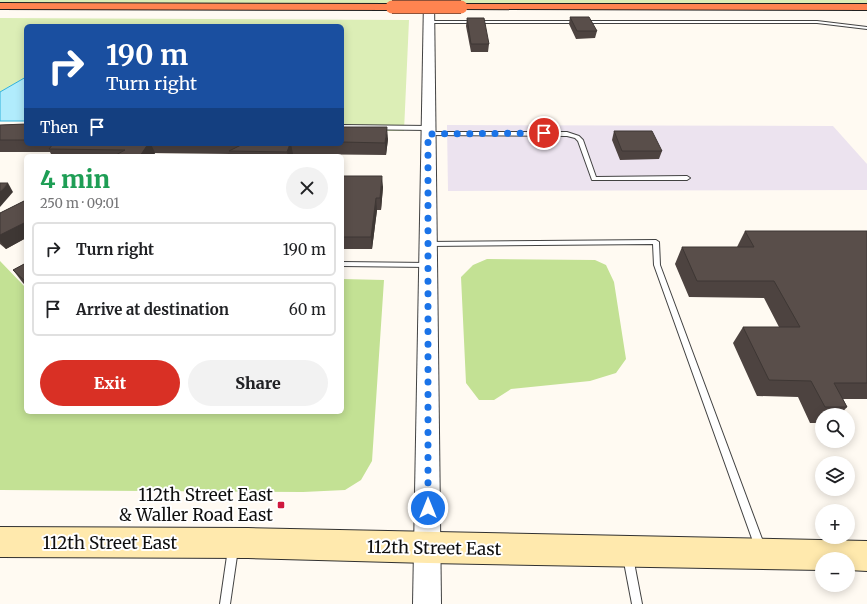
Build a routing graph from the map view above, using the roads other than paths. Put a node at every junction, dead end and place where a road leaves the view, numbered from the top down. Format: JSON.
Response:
{"nodes":[{"id":1,"x":428,"y":0,"type":"edge"},
{"id":2,"x":0,"y":6,"type":"edge"},
{"id":3,"x":867,"y":7,"type":"edge"},
{"id":4,"x":428,"y":22,"type":"junction"},
{"id":5,"x":867,"y":28,"type":"edge"},
{"id":6,"x":344,"y":127,"type":"edge"},
{"id":7,"x":428,"y":131,"type":"junction"},
{"id":8,"x":687,"y":178,"type":"dead end"},
{"id":9,"x":428,"y":244,"type":"junction"},
{"id":10,"x":344,"y":264,"type":"edge"},
{"id":11,"x":428,"y":265,"type":"junction"},
{"id":12,"x":0,"y":542,"type":"edge"},
{"id":13,"x":234,"y":543,"type":"junction"},
{"id":14,"x":428,"y":548,"type":"junction"},
{"id":15,"x":626,"y":552,"type":"junction"},
{"id":16,"x":763,"y":554,"type":"junction"},
{"id":17,"x":867,"y":556,"type":"edge"},
{"id":18,"x":225,"y":604,"type":"edge"},
{"id":19,"x":427,"y":604,"type":"edge"},
{"id":20,"x":637,"y":604,"type":"edge"}],
"edges":[{"from":1,"to":4,"type":"street"},
{"from":2,"to":3,"type":"highway","bridge":true},
{"from":4,"to":5,"type":"lane"},
{"from":4,"to":7,"type":"street"},
{"from":6,"to":7,"type":"lane"},
{"from":7,"to":8,"type":"lane"},
{"from":7,"to":9,"type":"street"},
{"from":9,"to":11,"type":"street"},
{"from":9,"to":16,"type":"lane"},
{"from":10,"to":11,"type":"lane"},
{"from":11,"to":14,"type":"street"},
{"from":12,"to":13,"type":"main road","name":"112th Street East"},
{"from":13,"to":14,"type":"main road","name":"112th Street East"},
{"from":13,"to":18,"type":"lane"},
{"from":14,"to":15,"type":"main road","name":"112th Street East"},
{"from":14,"to":19,"type":"street"},
{"from":15,"to":16,"type":"main road","name":"112th Street East"},
{"from":15,"to":20,"type":"lane"},
{"from":16,"to":17,"type":"main road","name":"112th Street East"}]}
